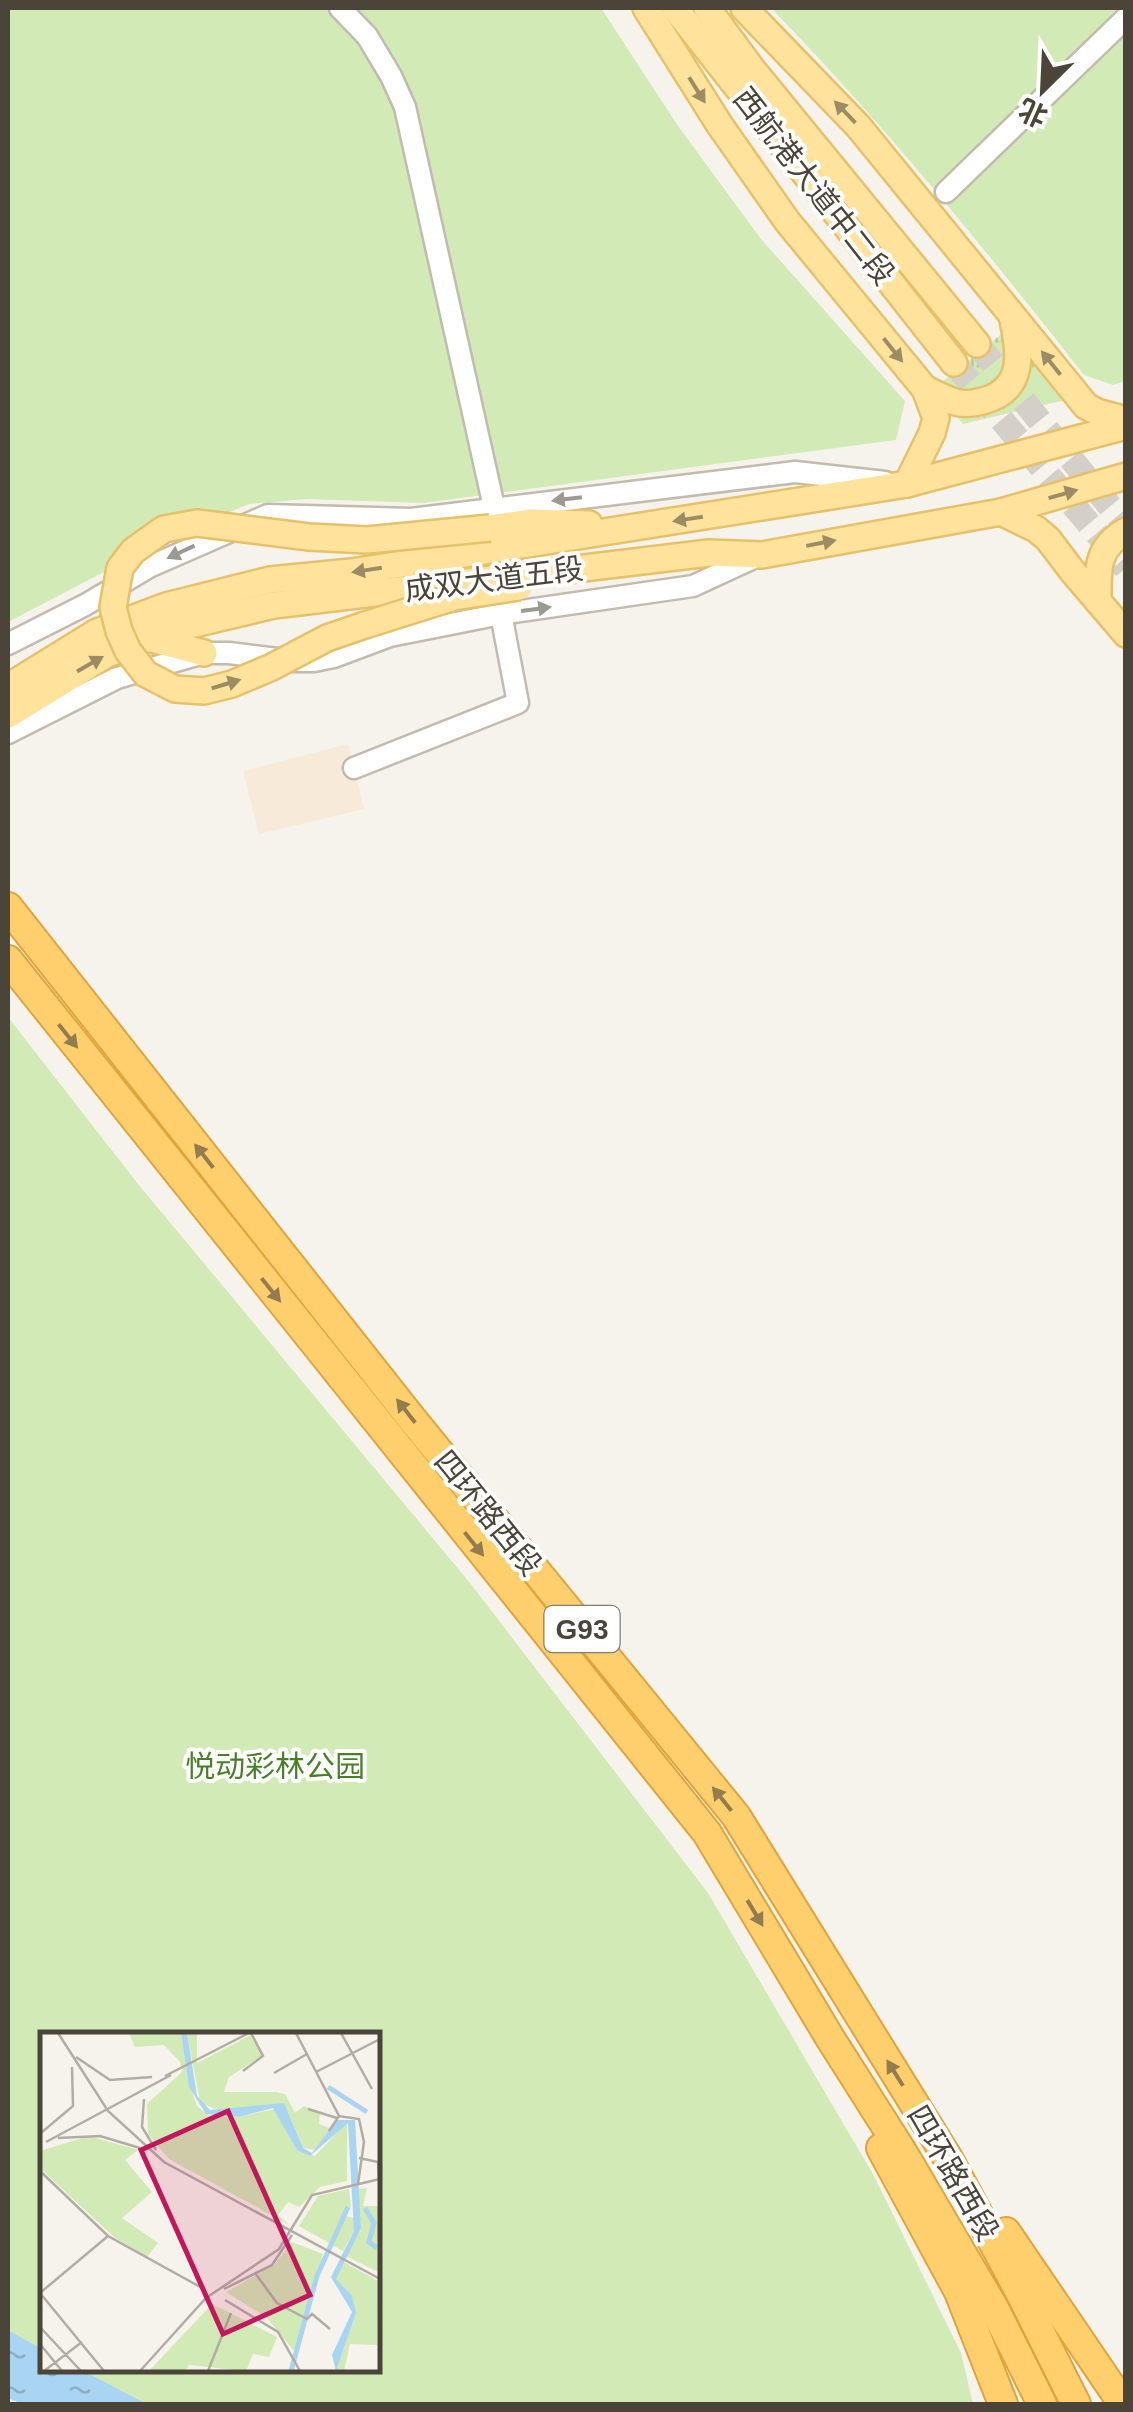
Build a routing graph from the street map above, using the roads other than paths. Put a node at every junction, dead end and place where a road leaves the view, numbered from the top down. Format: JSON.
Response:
{"nodes":[{"id":1,"x":340,"y":8,"type":"edge"},
{"id":2,"x":646,"y":8,"type":"edge"},
{"id":3,"x":674,"y":8,"type":"edge"},
{"id":4,"x":707,"y":8,"type":"edge"},
{"id":5,"x":744,"y":8,"type":"edge"},
{"id":6,"x":1126,"y":18,"type":"edge"},
{"id":7,"x":946,"y":192,"type":"dead end"},
{"id":8,"x":1012,"y":316,"type":"junction"},
{"id":9,"x":976,"y":344,"type":"tunnel mouth"},
{"id":10,"x":954,"y":363,"type":"tunnel mouth"},
{"id":11,"x":925,"y":390,"type":"junction"},
{"id":12,"x":1126,"y":423,"type":"edge"},
{"id":13,"x":1126,"y":476,"type":"edge"},
{"id":14,"x":907,"y":484,"type":"junction"},
{"id":15,"x":1001,"y":512,"type":"junction"},
{"id":16,"x":492,"y":518,"type":"junction"},
{"id":17,"x":644,"y":526,"type":"junction"},
{"id":18,"x":1126,"y":531,"type":"edge"},
{"id":19,"x":708,"y":553,"type":"junction"},
{"id":20,"x":762,"y":555,"type":"junction"},
{"id":21,"x":1098,"y":600,"type":"junction"},
{"id":22,"x":501,"y":614,"type":"junction"},
{"id":23,"x":1126,"y":634,"type":"edge"},
{"id":24,"x":148,"y":638,"type":"junction"},
{"id":25,"x":8,"y":644,"type":"edge"},
{"id":26,"x":204,"y":653,"type":"junction"},
{"id":27,"x":8,"y":687,"type":"edge"},
{"id":28,"x":8,"y":715,"type":"edge"},
{"id":29,"x":8,"y":733,"type":"edge"},
{"id":30,"x":354,"y":768,"type":"dead end"},
{"id":31,"x":8,"y":908,"type":"edge"},
{"id":32,"x":8,"y":960,"type":"edge"},
{"id":33,"x":830,"y":2038,"type":"junction"},
{"id":34,"x":949,"y":2160,"type":"junction"},
{"id":35,"x":1009,"y":2236,"type":"junction"},
{"id":36,"x":960,"y":2292,"type":"junction"},
{"id":37,"x":1003,"y":2404,"type":"edge"},
{"id":38,"x":1018,"y":2404,"type":"edge"},
{"id":39,"x":1042,"y":2404,"type":"edge"},
{"id":40,"x":1076,"y":2404,"type":"edge"},
{"id":41,"x":1098,"y":2404,"type":"edge"},
{"id":42,"x":1124,"y":2404,"type":"edge"}],
"edges":[{"from":1,"to":16,"type":"street"},
{"from":2,"to":11,"type":"main road","one_way":true},
{"from":3,"to":10,"type":"main road","name":"西航港大道中二段"},
{"from":4,"to":9,"type":"main road","name":"西航港大道中二段"},
{"from":8,"to":5,"type":"main road","one_way":true},
{"from":6,"to":7,"type":"street"},
{"from":8,"to":11,"type":"main road"},
{"from":12,"to":8,"type":"main road","one_way":true},
{"from":11,"to":14,"type":"main road"},
{"from":12,"to":14,"type":"main road","name":"成双大道五段"},
{"from":15,"to":13,"type":"main road","name":"成双大道五段","one_way":true},
{"from":14,"to":16,"type":"street","one_way":true},
{"from":14,"to":17,"type":"main road","name":"成双大道五段","one_way":true},
{"from":20,"to":15,"type":"main road","name":"成双大道五段","one_way":true},
{"from":15,"to":21,"type":"main road"},
{"from":16,"to":17,"type":"main road"},
{"from":16,"to":19,"type":"main road","one_way":true,"bridge":true},
{"from":16,"to":25,"type":"street","one_way":true},
{"from":17,"to":27,"type":"main road","name":"成双大道五段","one_way":true},
{"from":18,"to":21,"type":"main road"},
{"from":19,"to":20,"type":"main road","name":"成双大道五段"},
{"from":19,"to":24,"type":"main road","name":"成双大道五段"},
{"from":22,"to":20,"type":"street","one_way":true},
{"from":21,"to":23,"type":"main road"},
{"from":22,"to":26,"type":"street"},
{"from":22,"to":30,"type":"street"},
{"from":24,"to":26,"type":"main road"},
{"from":28,"to":24,"type":"main road","name":"成双大道五段","one_way":true},
{"from":26,"to":29,"type":"street"},
{"from":34,"to":31,"type":"highway","name":"四环路西段","number":"G93","one_way":true},
{"from":32,"to":33,"type":"highway","name":"四环路西段","number":"G93","one_way":true},
{"from":33,"to":36,"type":"highway"},
{"from":33,"to":39,"type":"highway","name":"四环路西段","number":"G93"},
{"from":34,"to":35,"type":"highway"},
{"from":34,"to":40,"type":"highway","name":"四环路西段","number":"G93"},
{"from":35,"to":41,"type":"highway"},
{"from":35,"to":42,"type":"highway"},
{"from":36,"to":37,"type":"highway"},
{"from":36,"to":38,"type":"highway"}]}
